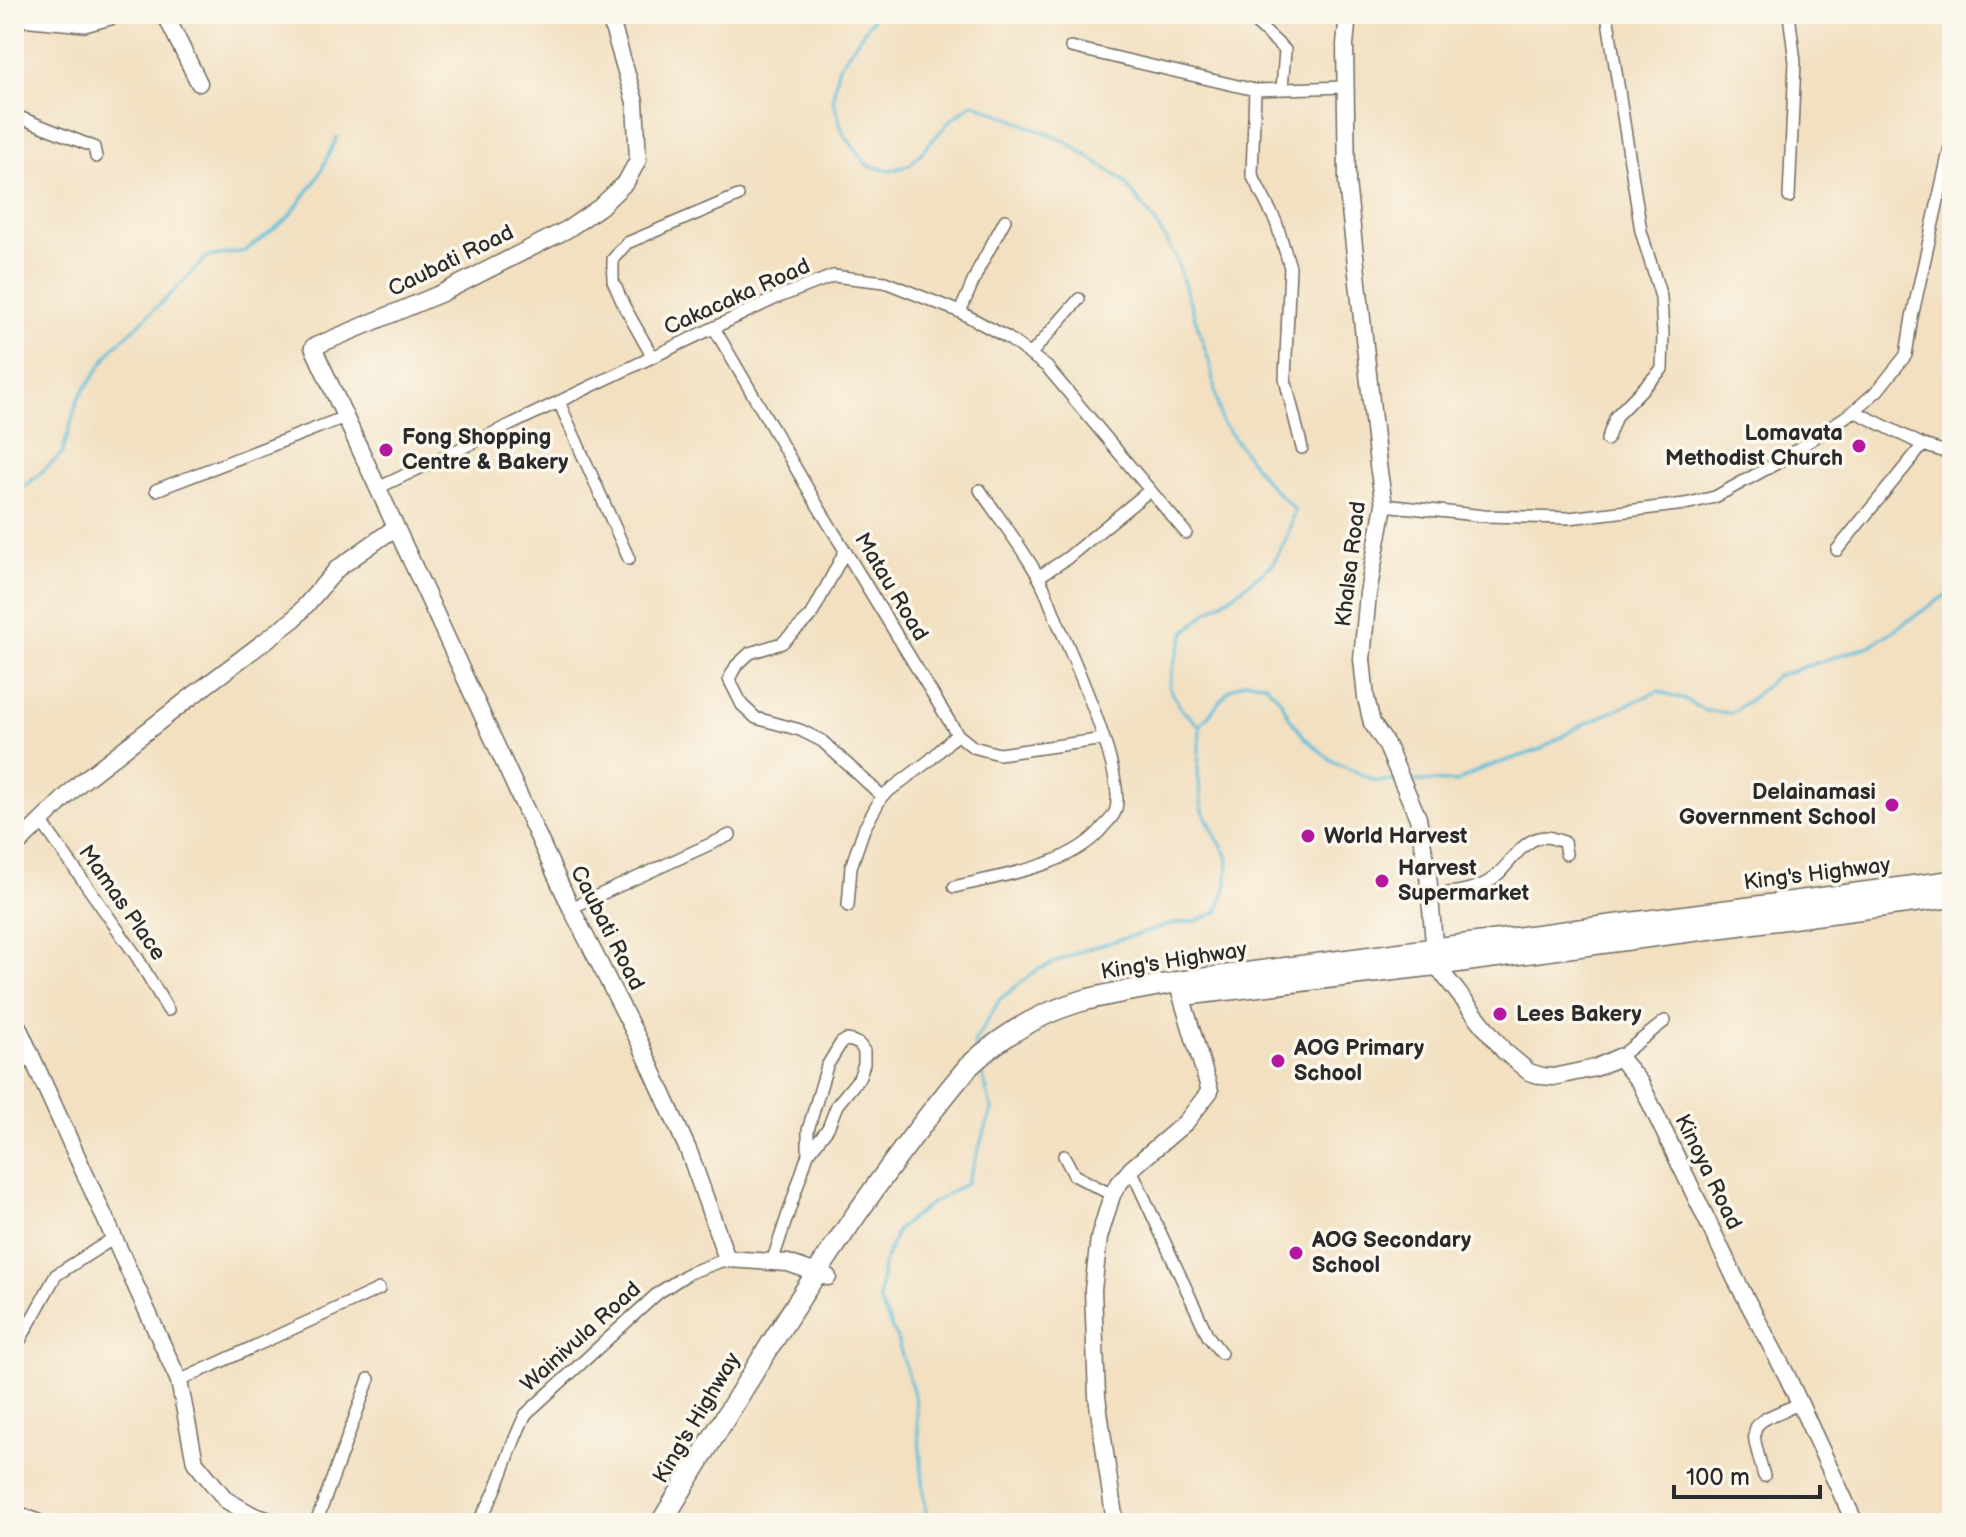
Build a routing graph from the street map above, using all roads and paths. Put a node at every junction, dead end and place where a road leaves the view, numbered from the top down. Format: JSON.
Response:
{"nodes":[{"id":1,"x":129,"y":14,"type":"edge"},
{"id":2,"x":165,"y":14,"type":"edge"},
{"id":3,"x":1246,"y":14,"type":"edge"},
{"id":4,"x":1348,"y":14,"type":"edge"},
{"id":5,"x":1607,"y":14,"type":"edge"},
{"id":6,"x":1789,"y":14,"type":"edge"},
{"id":7,"x":17,"y":18,"type":"edge"},
{"id":8,"x":612,"y":24,"type":"dead end"},
{"id":9,"x":14,"y":39,"type":"edge"},
{"id":10,"x":1071,"y":47,"type":"dead end"},
{"id":11,"x":199,"y":83,"type":"dead end"},
{"id":12,"x":1345,"y":87,"type":"junction"},
{"id":13,"x":1282,"y":89,"type":"junction"},
{"id":14,"x":1255,"y":90,"type":"junction"},
{"id":15,"x":14,"y":115,"type":"edge"},
{"id":16,"x":1952,"y":138,"type":"edge"},
{"id":17,"x":96,"y":157,"type":"dead end"},
{"id":18,"x":738,"y":196,"type":"dead end"},
{"id":19,"x":1789,"y":197,"type":"dead end"},
{"id":20,"x":1005,"y":220,"type":"dead end"},
{"id":21,"x":1079,"y":299,"type":"dead end"},
{"id":22,"x":960,"y":312,"type":"junction"},
{"id":23,"x":714,"y":328,"type":"junction"},
{"id":24,"x":1030,"y":355,"type":"junction"},
{"id":25,"x":652,"y":356,"type":"junction"},
{"id":26,"x":559,"y":402,"type":"junction"},
{"id":27,"x":1854,"y":411,"type":"junction"},
{"id":28,"x":345,"y":417,"type":"junction"},
{"id":29,"x":1607,"y":440,"type":"dead end"},
{"id":30,"x":1923,"y":445,"type":"junction"},
{"id":31,"x":1302,"y":448,"type":"dead end"},
{"id":32,"x":1952,"y":454,"type":"edge"},
{"id":33,"x":378,"y":488,"type":"junction"},
{"id":34,"x":156,"y":490,"type":"dead end"},
{"id":35,"x":980,"y":490,"type":"dead end"},
{"id":36,"x":1150,"y":490,"type":"junction"},
{"id":37,"x":1384,"y":505,"type":"junction"},
{"id":38,"x":396,"y":527,"type":"junction"},
{"id":39,"x":1186,"y":533,"type":"dead end"},
{"id":40,"x":1837,"y":550,"type":"dead end"},
{"id":41,"x":845,"y":551,"type":"junction"},
{"id":42,"x":629,"y":559,"type":"dead end"},
{"id":43,"x":1038,"y":577,"type":"junction"},
{"id":44,"x":957,"y":734,"type":"junction"},
{"id":45,"x":1104,"y":739,"type":"junction"},
{"id":46,"x":882,"y":796,"type":"junction"},
{"id":47,"x":41,"y":821,"type":"junction"},
{"id":48,"x":730,"y":835,"type":"dead end"},
{"id":49,"x":14,"y":848,"type":"edge"},
{"id":50,"x":1566,"y":854,"type":"dead end"},
{"id":51,"x":1952,"y":881,"type":"edge"},
{"id":52,"x":954,"y":887,"type":"dead end"},
{"id":53,"x":1430,"y":895,"type":"junction"},
{"id":54,"x":1952,"y":897,"type":"edge"},
{"id":55,"x":848,"y":906,"type":"dead end"},
{"id":56,"x":571,"y":908,"type":"junction"},
{"id":57,"x":1436,"y":957,"type":"junction"},
{"id":58,"x":1178,"y":989,"type":"junction"},
{"id":59,"x":168,"y":1010,"type":"dead end"},
{"id":60,"x":14,"y":1018,"type":"edge"},
{"id":61,"x":1665,"y":1021,"type":"dead end"},
{"id":62,"x":1619,"y":1057,"type":"junction"},
{"id":63,"x":808,"y":1154,"type":"junction"},
{"id":64,"x":1064,"y":1156,"type":"dead end"},
{"id":65,"x":1131,"y":1169,"type":"junction"},
{"id":66,"x":1112,"y":1195,"type":"junction"},
{"id":67,"x":114,"y":1238,"type":"junction"},
{"id":68,"x":727,"y":1259,"type":"junction"},
{"id":69,"x":772,"y":1262,"type":"junction"},
{"id":70,"x":823,"y":1274,"type":"junction"},
{"id":71,"x":379,"y":1289,"type":"dead end"},
{"id":72,"x":14,"y":1351,"type":"edge"},
{"id":73,"x":1221,"y":1353,"type":"dead end"},
{"id":74,"x":369,"y":1379,"type":"dead end"},
{"id":75,"x":179,"y":1381,"type":"junction"},
{"id":76,"x":1799,"y":1404,"type":"junction"},
{"id":77,"x":1764,"y":1476,"type":"dead end"},
{"id":78,"x":14,"y":1510,"type":"edge"},
{"id":79,"x":250,"y":1519,"type":"edge"},
{"id":80,"x":45,"y":1523,"type":"edge"},
{"id":81,"x":276,"y":1523,"type":"edge"},
{"id":82,"x":316,"y":1523,"type":"edge"},
{"id":83,"x":477,"y":1523,"type":"edge"},
{"id":84,"x":661,"y":1523,"type":"edge"},
{"id":85,"x":675,"y":1523,"type":"edge"},
{"id":86,"x":1115,"y":1523,"type":"edge"},
{"id":87,"x":1855,"y":1523,"type":"edge"}],
"edges":[{"from":1,"to":7,"type":"street"},
{"from":2,"to":11,"type":"street"},
{"from":3,"to":13,"type":"street"},
{"from":4,"to":12,"type":"street","name":"Khalsa Road"},
{"from":5,"to":29,"type":"street"},
{"from":6,"to":19,"type":"street"},
{"from":7,"to":9,"type":"street"},
{"from":8,"to":28,"type":"street","name":"Caubati Road"},
{"from":10,"to":14,"type":"street"},
{"from":12,"to":13,"type":"street"},
{"from":12,"to":37,"type":"street","name":"Khalsa Road"},
{"from":13,"to":14,"type":"street"},
{"from":14,"to":31,"type":"street"},
{"from":15,"to":17,"type":"street"},
{"from":16,"to":27,"type":"street"},
{"from":18,"to":25,"type":"street"},
{"from":20,"to":22,"type":"street"},
{"from":21,"to":24,"type":"street"},
{"from":22,"to":23,"type":"street","name":"Cakacaka Road"},
{"from":22,"to":24,"type":"street","name":"Cakacaka Road"},
{"from":23,"to":25,"type":"street","name":"Cakacaka Road"},
{"from":23,"to":41,"type":"street","name":"Matau Road"},
{"from":24,"to":36,"type":"street","name":"Cakacaka Road"},
{"from":25,"to":26,"type":"street","name":"Cakacaka Road"},
{"from":26,"to":33,"type":"street","name":"Cakacaka Road"},
{"from":26,"to":42,"type":"street"},
{"from":27,"to":30,"type":"street"},
{"from":27,"to":37,"type":"street"},
{"from":28,"to":33,"type":"street","name":"Caubati Road"},
{"from":28,"to":34,"type":"street"},
{"from":30,"to":32,"type":"street"},
{"from":30,"to":40,"type":"street"},
{"from":33,"to":38,"type":"street","name":"Caubati Road"},
{"from":35,"to":43,"type":"street"},
{"from":36,"to":39,"type":"street","name":"Cakacaka Road"},
{"from":36,"to":43,"type":"street"},
{"from":37,"to":53,"type":"street","name":"Khalsa Road"},
{"from":38,"to":47,"type":"street"},
{"from":38,"to":56,"type":"street","name":"Caubati Road"},
{"from":41,"to":44,"type":"street","name":"Matau Road"},
{"from":41,"to":46,"type":"street"},
{"from":43,"to":45,"type":"street"},
{"from":44,"to":45,"type":"street"},
{"from":44,"to":46,"type":"street"},
{"from":45,"to":52,"type":"street"},
{"from":46,"to":55,"type":"street"},
{"from":47,"to":49,"type":"street"},
{"from":47,"to":59,"type":"street","name":"Mamas Place"},
{"from":48,"to":56,"type":"street"},
{"from":50,"to":53,"type":"street"},
{"from":51,"to":57,"type":"highway","name":"King's Highway"},
{"from":53,"to":57,"type":"street","name":"Khalsa Road"},
{"from":54,"to":57,"type":"highway","name":"King's Highway"},
{"from":56,"to":68,"type":"street","name":"Caubati Road"},
{"from":57,"to":58,"type":"highway","name":"King's Highway"},
{"from":57,"to":62,"type":"street"},
{"from":58,"to":65,"type":"street"},
{"from":58,"to":70,"type":"highway","name":"King's Highway"},
{"from":60,"to":67,"type":"street"},
{"from":61,"to":62,"type":"street"},
{"from":62,"to":76,"type":"street","name":"Kinoya Road"},
{"from":63,"to":63,"type":"street"},
{"from":63,"to":69,"type":"street"},
{"from":64,"to":66,"type":"street"},
{"from":65,"to":66,"type":"street"},
{"from":65,"to":73,"type":"street"},
{"from":66,"to":86,"type":"street"},
{"from":67,"to":72,"type":"street"},
{"from":67,"to":75,"type":"street"},
{"from":68,"to":69,"type":"street"},
{"from":68,"to":83,"type":"street","name":"Wainivula Road"},
{"from":69,"to":70,"type":"street"},
{"from":70,"to":84,"type":"highway","name":"King's Highway"},
{"from":70,"to":85,"type":"highway","name":"King's Highway"},
{"from":71,"to":75,"type":"street"},
{"from":74,"to":82,"type":"street"},
{"from":75,"to":79,"type":"street"},
{"from":76,"to":77,"type":"street"},
{"from":76,"to":87,"type":"street","name":"Kinoya Road"},
{"from":78,"to":80,"type":"street"},
{"from":79,"to":81,"type":"street"}]}
